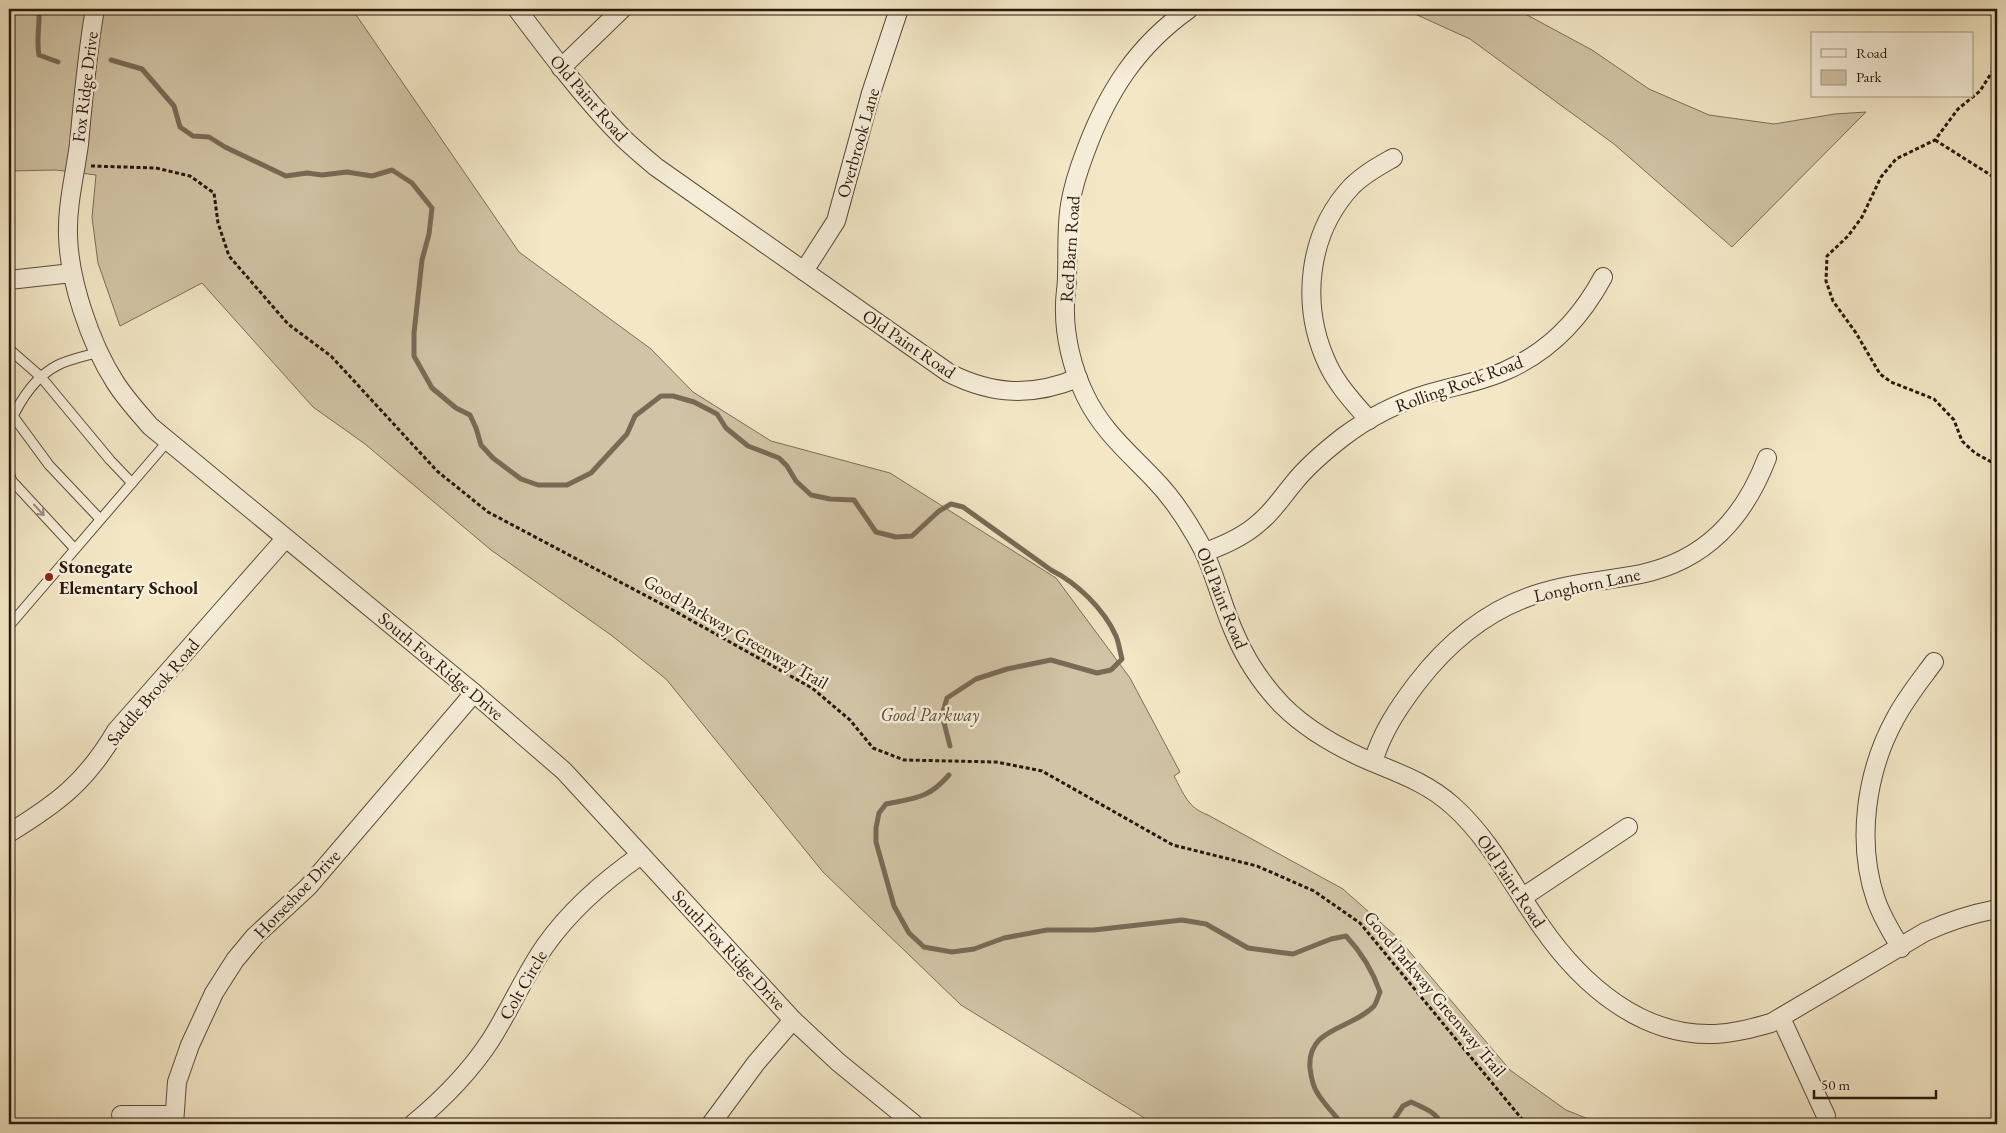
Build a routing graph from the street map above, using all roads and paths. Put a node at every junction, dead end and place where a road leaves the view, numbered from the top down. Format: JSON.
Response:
{"nodes":[{"id":1,"x":95,"y":9,"type":"edge"},
{"id":2,"x":517,"y":9,"type":"edge"},
{"id":3,"x":622,"y":9,"type":"edge"},
{"id":4,"x":899,"y":9,"type":"edge"},
{"id":5,"x":1189,"y":9,"type":"edge"},
{"id":6,"x":1997,"y":64,"type":"edge"},
{"id":7,"x":561,"y":68,"type":"junction"},
{"id":8,"x":1974,"y":96,"type":"edge"},
{"id":9,"x":1971,"y":98,"type":"edge"},
{"id":10,"x":1935,"y":140,"type":"junction"},
{"id":11,"x":1393,"y":158,"type":"dead end"},
{"id":12,"x":76,"y":166,"type":"junction"},
{"id":13,"x":1997,"y":180,"type":"edge"},
{"id":14,"x":804,"y":271,"type":"junction"},
{"id":15,"x":72,"y":273,"type":"junction"},
{"id":16,"x":1604,"y":277,"type":"dead end"},
{"id":17,"x":9,"y":280,"type":"edge"},
{"id":18,"x":9,"y":349,"type":"edge"},
{"id":19,"x":99,"y":352,"type":"junction"},
{"id":20,"x":41,"y":377,"type":"junction"},
{"id":21,"x":1078,"y":378,"type":"junction"},
{"id":22,"x":1369,"y":420,"type":"junction"},
{"id":23,"x":11,"y":421,"type":"edge"},
{"id":24,"x":168,"y":440,"type":"junction"},
{"id":25,"x":1767,"y":458,"type":"dead end"},
{"id":26,"x":1997,"y":465,"type":"edge"},
{"id":27,"x":9,"y":473,"type":"edge"},
{"id":28,"x":132,"y":483,"type":"junction"},
{"id":29,"x":100,"y":520,"type":"junction"},
{"id":30,"x":285,"y":539,"type":"junction"},
{"id":31,"x":75,"y":549,"type":"junction"},
{"id":32,"x":1205,"y":552,"type":"junction"},
{"id":33,"x":9,"y":626,"type":"edge"},
{"id":34,"x":1934,"y":662,"type":"dead end"},
{"id":35,"x":474,"y":692,"type":"junction"},
{"id":36,"x":1373,"y":762,"type":"junction"},
{"id":37,"x":1628,"y":827,"type":"dead end"},
{"id":38,"x":9,"y":833,"type":"edge"},
{"id":39,"x":642,"y":855,"type":"junction"},
{"id":40,"x":1523,"y":897,"type":"junction"},
{"id":41,"x":1997,"y":909,"type":"edge"},
{"id":42,"x":1901,"y":948,"type":"junction"},
{"id":43,"x":1781,"y":1018,"type":"junction"},
{"id":44,"x":793,"y":1020,"type":"junction"},
{"id":45,"x":121,"y":1115,"type":"dead end"},
{"id":46,"x":1826,"y":1116,"type":"dead end"},
{"id":47,"x":173,"y":1120,"type":"edge"},
{"id":48,"x":413,"y":1124,"type":"edge"},
{"id":49,"x":711,"y":1124,"type":"edge"},
{"id":50,"x":914,"y":1124,"type":"edge"},
{"id":51,"x":1526,"y":1124,"type":"edge"}],
"edges":[{"from":1,"to":12,"type":"street","name":"Fox Ridge Drive"},
{"from":2,"to":7,"type":"street","name":"Old Paint Road"},
{"from":3,"to":7,"type":"street"},
{"from":4,"to":14,"type":"street","name":"Overbrook Lane"},
{"from":5,"to":21,"type":"street","name":"Red Barn Road"},
{"from":6,"to":8,"type":"path"},
{"from":7,"to":14,"type":"street","name":"Old Paint Road"},
{"from":9,"to":10,"type":"path"},
{"from":10,"to":13,"type":"path"},
{"from":10,"to":26,"type":"path"},
{"from":11,"to":22,"type":"street"},
{"from":12,"to":15,"type":"street","name":"South Fox Ridge Drive"},
{"from":12,"to":51,"type":"path","name":"Good Parkway Greenway Trail"},
{"from":14,"to":21,"type":"street","name":"Old Paint Road"},
{"from":15,"to":17,"type":"street"},
{"from":15,"to":19,"type":"street","name":"South Fox Ridge Drive"},
{"from":16,"to":22,"type":"street","name":"Rolling Rock Road"},
{"from":18,"to":20,"type":"lane"},
{"from":19,"to":20,"type":"lane"},
{"from":19,"to":24,"type":"street","name":"South Fox Ridge Drive"},
{"from":20,"to":23,"type":"lane"},
{"from":20,"to":28,"type":"lane"},
{"from":21,"to":32,"type":"street","name":"Old Paint Road"},
{"from":22,"to":32,"type":"street","name":"Rolling Rock Road"},
{"from":23,"to":29,"type":"lane"},
{"from":24,"to":28,"type":"lane"},
{"from":24,"to":30,"type":"street","name":"South Fox Ridge Drive"},
{"from":25,"to":36,"type":"street","name":"Longhorn Lane"},
{"from":27,"to":31,"type":"lane","one_way":true},
{"from":28,"to":29,"type":"lane"},
{"from":29,"to":31,"type":"lane"},
{"from":30,"to":35,"type":"street","name":"South Fox Ridge Drive"},
{"from":30,"to":38,"type":"street","name":"Saddle Brook Road"},
{"from":31,"to":33,"type":"lane"},
{"from":32,"to":36,"type":"street","name":"Old Paint Road"},
{"from":34,"to":42,"type":"street"},
{"from":35,"to":39,"type":"street","name":"South Fox Ridge Drive"},
{"from":35,"to":47,"type":"street","name":"Horseshoe Drive"},
{"from":36,"to":40,"type":"street","name":"Old Paint Road"},
{"from":37,"to":40,"type":"street"},
{"from":39,"to":44,"type":"street","name":"South Fox Ridge Drive"},
{"from":39,"to":48,"type":"street","name":"Colt Circle"},
{"from":40,"to":43,"type":"street","name":"Old Paint Road"},
{"from":41,"to":42,"type":"street","name":"Old Paint Road"},
{"from":42,"to":43,"type":"street","name":"Old Paint Road"},
{"from":43,"to":46,"type":"street"},
{"from":44,"to":49,"type":"street"},
{"from":44,"to":50,"type":"street","name":"South Fox Ridge Drive"},
{"from":45,"to":47,"type":"street"}]}
